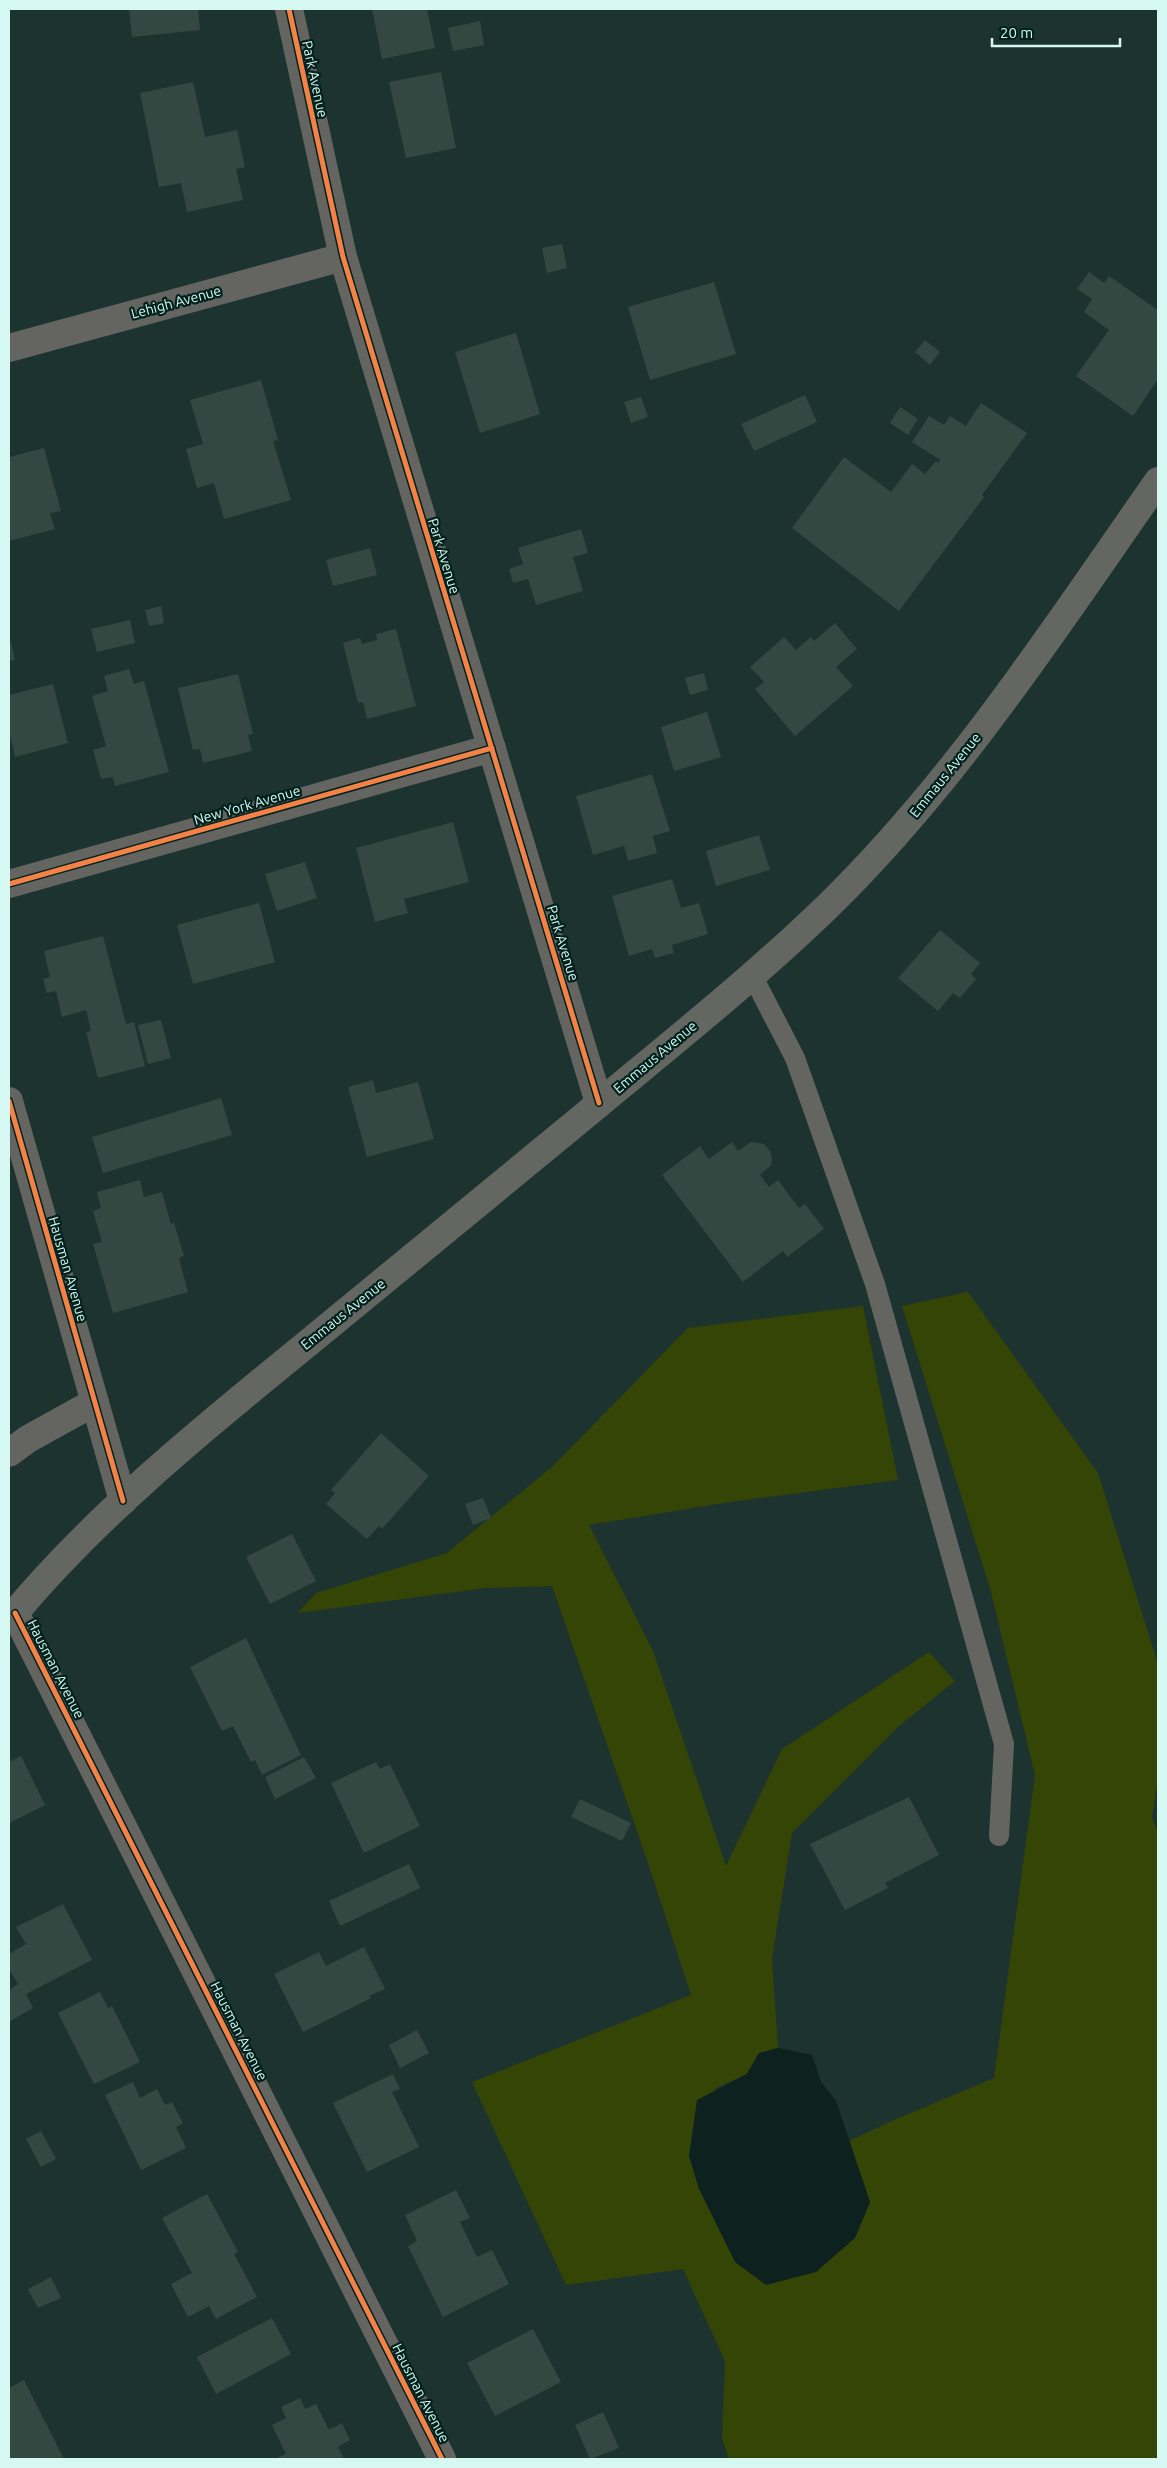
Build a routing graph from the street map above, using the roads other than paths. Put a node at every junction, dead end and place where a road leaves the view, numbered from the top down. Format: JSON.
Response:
{"nodes":[{"id":1,"x":289,"y":9,"type":"edge"},
{"id":2,"x":343,"y":257,"type":"junction"},
{"id":3,"x":9,"y":348,"type":"edge"},
{"id":4,"x":1158,"y":480,"type":"edge"},
{"id":5,"x":492,"y":748,"type":"junction"},
{"id":6,"x":9,"y":884,"type":"edge"},
{"id":7,"x":752,"y":974,"type":"junction"},
{"id":8,"x":9,"y":1101,"type":"edge"},
{"id":9,"x":599,"y":1104,"type":"junction"},
{"id":10,"x":95,"y":1402,"type":"junction"},
{"id":11,"x":9,"y":1453,"type":"edge"},
{"id":12,"x":123,"y":1501,"type":"junction"},
{"id":13,"x":12,"y":1617,"type":"edge"},
{"id":14,"x":999,"y":1836,"type":"dead end"},
{"id":15,"x":442,"y":2459,"type":"edge"}],
"edges":[{"from":1,"to":2,"type":"street","name":"Park Avenue"},
{"from":2,"to":3,"type":"street","name":"Lehigh Avenue"},
{"from":2,"to":5,"type":"street","name":"Park Avenue"},
{"from":4,"to":7,"type":"main road","name":"Emmaus Avenue"},
{"from":5,"to":6,"type":"street","name":"New York Avenue"},
{"from":5,"to":9,"type":"street","name":"Park Avenue"},
{"from":7,"to":9,"type":"main road","name":"Emmaus Avenue"},
{"from":7,"to":14,"type":"lane"},
{"from":8,"to":10,"type":"street","name":"Hausman Avenue"},
{"from":9,"to":12,"type":"main road","name":"Emmaus Avenue"},
{"from":10,"to":11,"type":"street"},
{"from":10,"to":12,"type":"street","name":"Hausman Avenue"},
{"from":12,"to":13,"type":"main road","name":"Emmaus Avenue"},
{"from":13,"to":15,"type":"street","name":"Hausman Avenue"}]}
